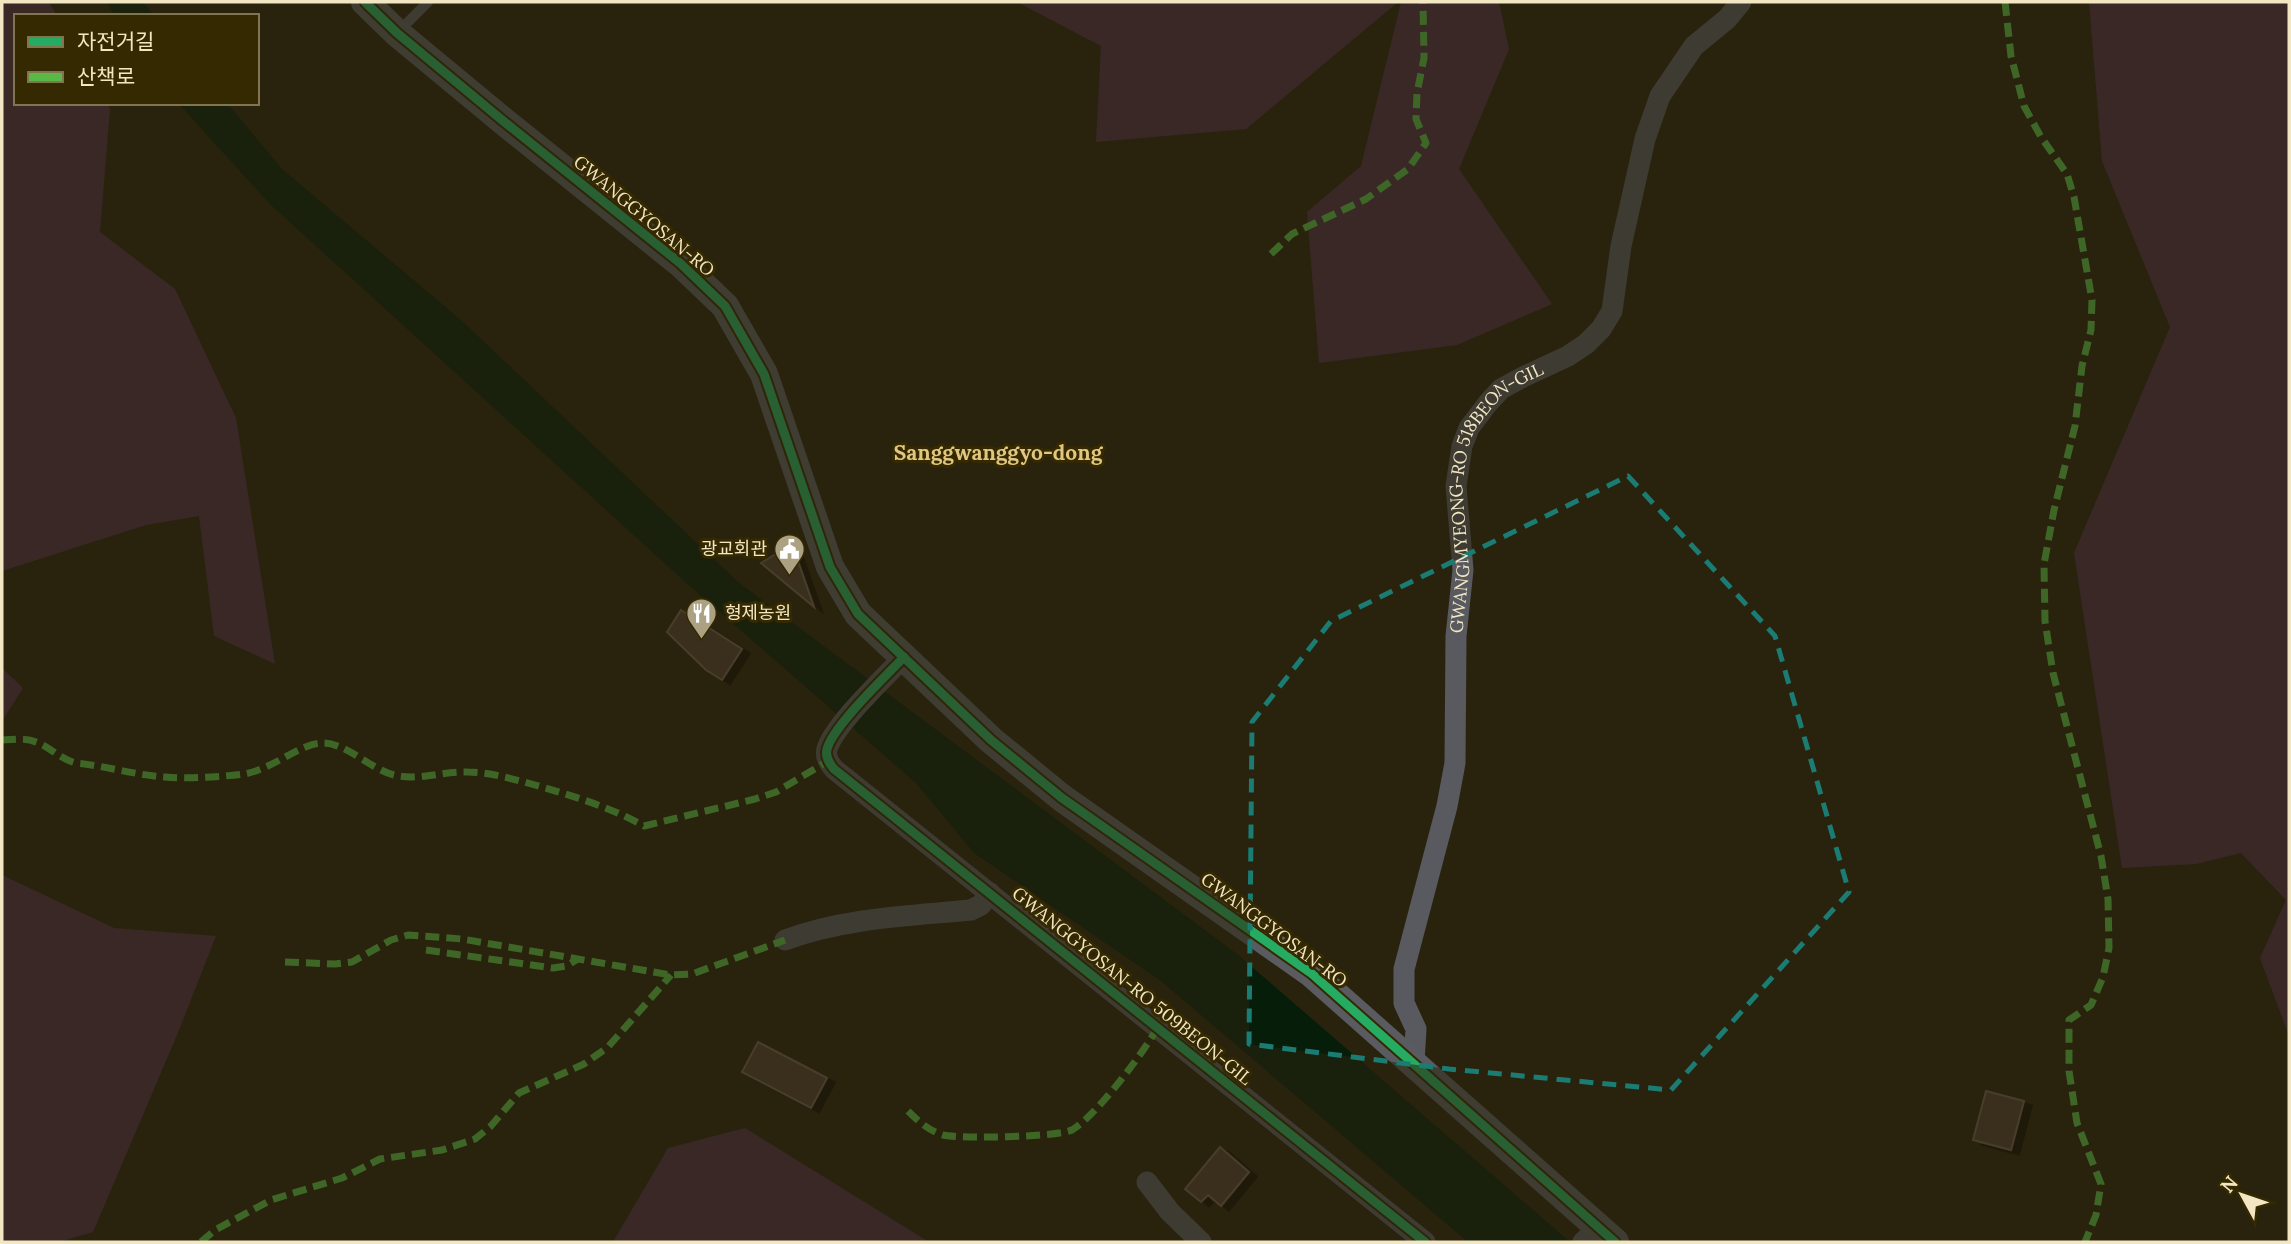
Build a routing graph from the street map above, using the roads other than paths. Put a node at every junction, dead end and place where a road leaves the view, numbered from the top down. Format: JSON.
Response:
{"nodes":[{"id":1,"x":365,"y":2,"type":"edge"},
{"id":2,"x":428,"y":2,"type":"edge"},
{"id":3,"x":1741,"y":2,"type":"edge"},
{"id":4,"x":397,"y":33,"type":"junction"},
{"id":5,"x":904,"y":657,"type":"junction"},
{"id":6,"x":990,"y":893,"type":"junction"},
{"id":7,"x":785,"y":940,"type":"dead end"},
{"id":8,"x":1414,"y":1062,"type":"junction"},
{"id":9,"x":1147,"y":1182,"type":"dead end"},
{"id":10,"x":1599,"y":1238,"type":"edge"},
{"id":11,"x":1200,"y":1242,"type":"edge"},
{"id":12,"x":1425,"y":1242,"type":"edge"}],
"edges":[{"from":1,"to":4,"type":"street","name":"GWANGGYOSAN-RO"},
{"from":2,"to":4,"type":"lane"},
{"from":3,"to":8,"type":"street","name":"GWANGMYEONG-RO 518BEON-GIL"},
{"from":4,"to":5,"type":"street","name":"GWANGGYOSAN-RO"},
{"from":5,"to":6,"type":"street","name":"GWANGGYOSAN-RO 509BEON-GIL"},
{"from":5,"to":8,"type":"street","name":"GWANGGYOSAN-RO"},
{"from":6,"to":7,"type":"street"},
{"from":6,"to":12,"type":"street","name":"GWANGGYOSAN-RO 509BEON-GIL"},
{"from":8,"to":10,"type":"street","name":"GWANGGYOSAN-RO"},
{"from":9,"to":11,"type":"street"}]}
